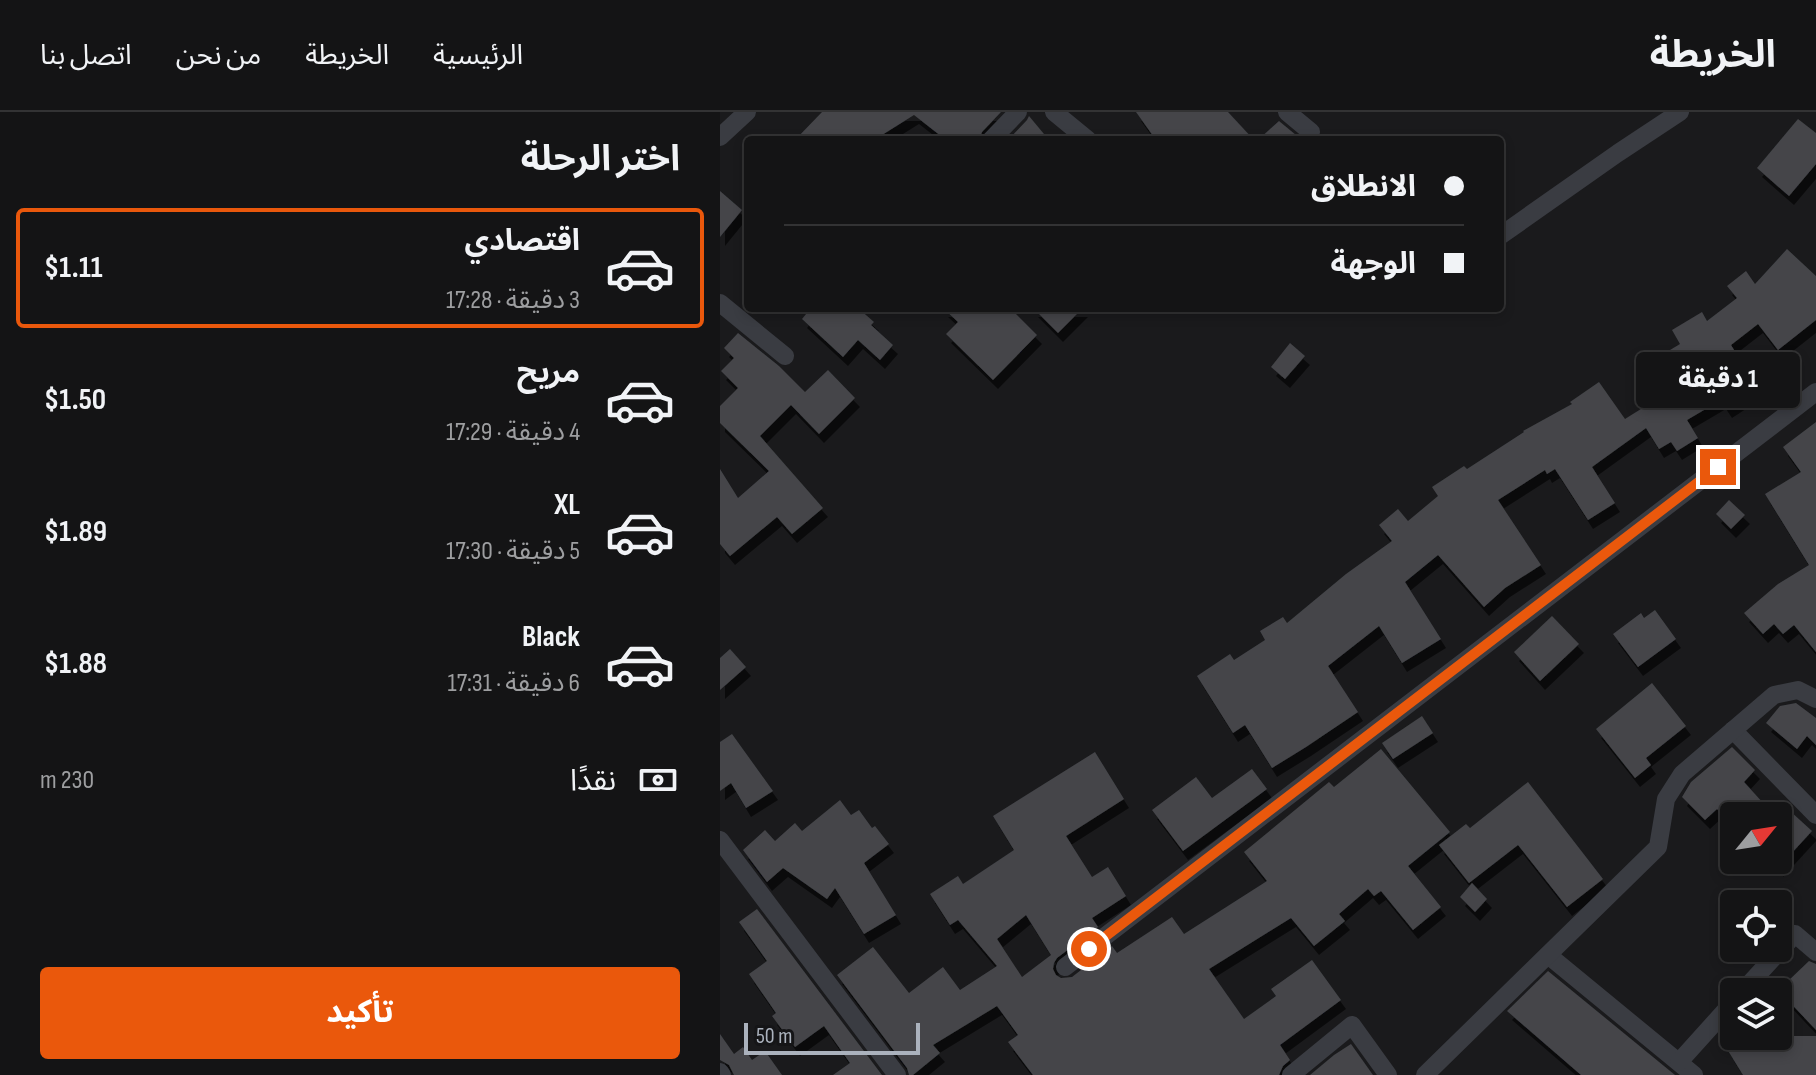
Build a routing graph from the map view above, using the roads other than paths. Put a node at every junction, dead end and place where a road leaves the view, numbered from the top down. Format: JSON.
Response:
{"nodes":[{"id":1,"x":747,"y":112,"type":"edge"},
{"id":2,"x":1018,"y":112,"type":"edge"},
{"id":3,"x":1054,"y":112,"type":"edge"},
{"id":4,"x":1287,"y":112,"type":"edge"},
{"id":5,"x":1680,"y":112,"type":"edge"},
{"id":6,"x":1311,"y":132,"type":"dead end"},
{"id":7,"x":995,"y":136,"type":"edge"},
{"id":8,"x":1083,"y":136,"type":"edge"},
{"id":9,"x":720,"y":137,"type":"edge"},
{"id":10,"x":1504,"y":233,"type":"edge"},
{"id":11,"x":720,"y":303,"type":"edge"},
{"id":12,"x":785,"y":356,"type":"dead end"},
{"id":13,"x":1816,"y":392,"type":"edge"},
{"id":14,"x":1816,"y":699,"type":"edge"},
{"id":15,"x":1733,"y":730,"type":"junction"},
{"id":16,"x":1816,"y":815,"type":"edge"},
{"id":17,"x":720,"y":840,"type":"edge"},
{"id":18,"x":1816,"y":952,"type":"edge"},
{"id":19,"x":1548,"y":955,"type":"junction"},
{"id":20,"x":1065,"y":967,"type":"dead end"},
{"id":21,"x":1755,"y":978,"type":"edge"},
{"id":22,"x":1720,"y":1017,"type":"edge"},
{"id":23,"x":1679,"y":1062,"type":"junction"},
{"id":24,"x":897,"y":1075,"type":"edge"},
{"id":25,"x":1291,"y":1075,"type":"edge"},
{"id":26,"x":1388,"y":1075,"type":"edge"},
{"id":27,"x":1425,"y":1075,"type":"edge"},
{"id":28,"x":1694,"y":1075,"type":"edge"}],
"edges":[{"from":1,"to":9,"type":"street"},
{"from":2,"to":7,"type":"street"},
{"from":3,"to":8,"type":"street"},
{"from":4,"to":6,"type":"street"},
{"from":5,"to":10,"type":"street"},
{"from":11,"to":12,"type":"street"},
{"from":13,"to":20,"type":"street"},
{"from":14,"to":15,"type":"street"},
{"from":15,"to":16,"type":"street"},
{"from":15,"to":19,"type":"street"},
{"from":17,"to":24,"type":"street"},
{"from":18,"to":21,"type":"street"},
{"from":19,"to":23,"type":"street"},
{"from":19,"to":27,"type":"street"},
{"from":22,"to":23,"type":"street"},
{"from":23,"to":28,"type":"street"},
{"from":25,"to":26,"type":"street"}]}
